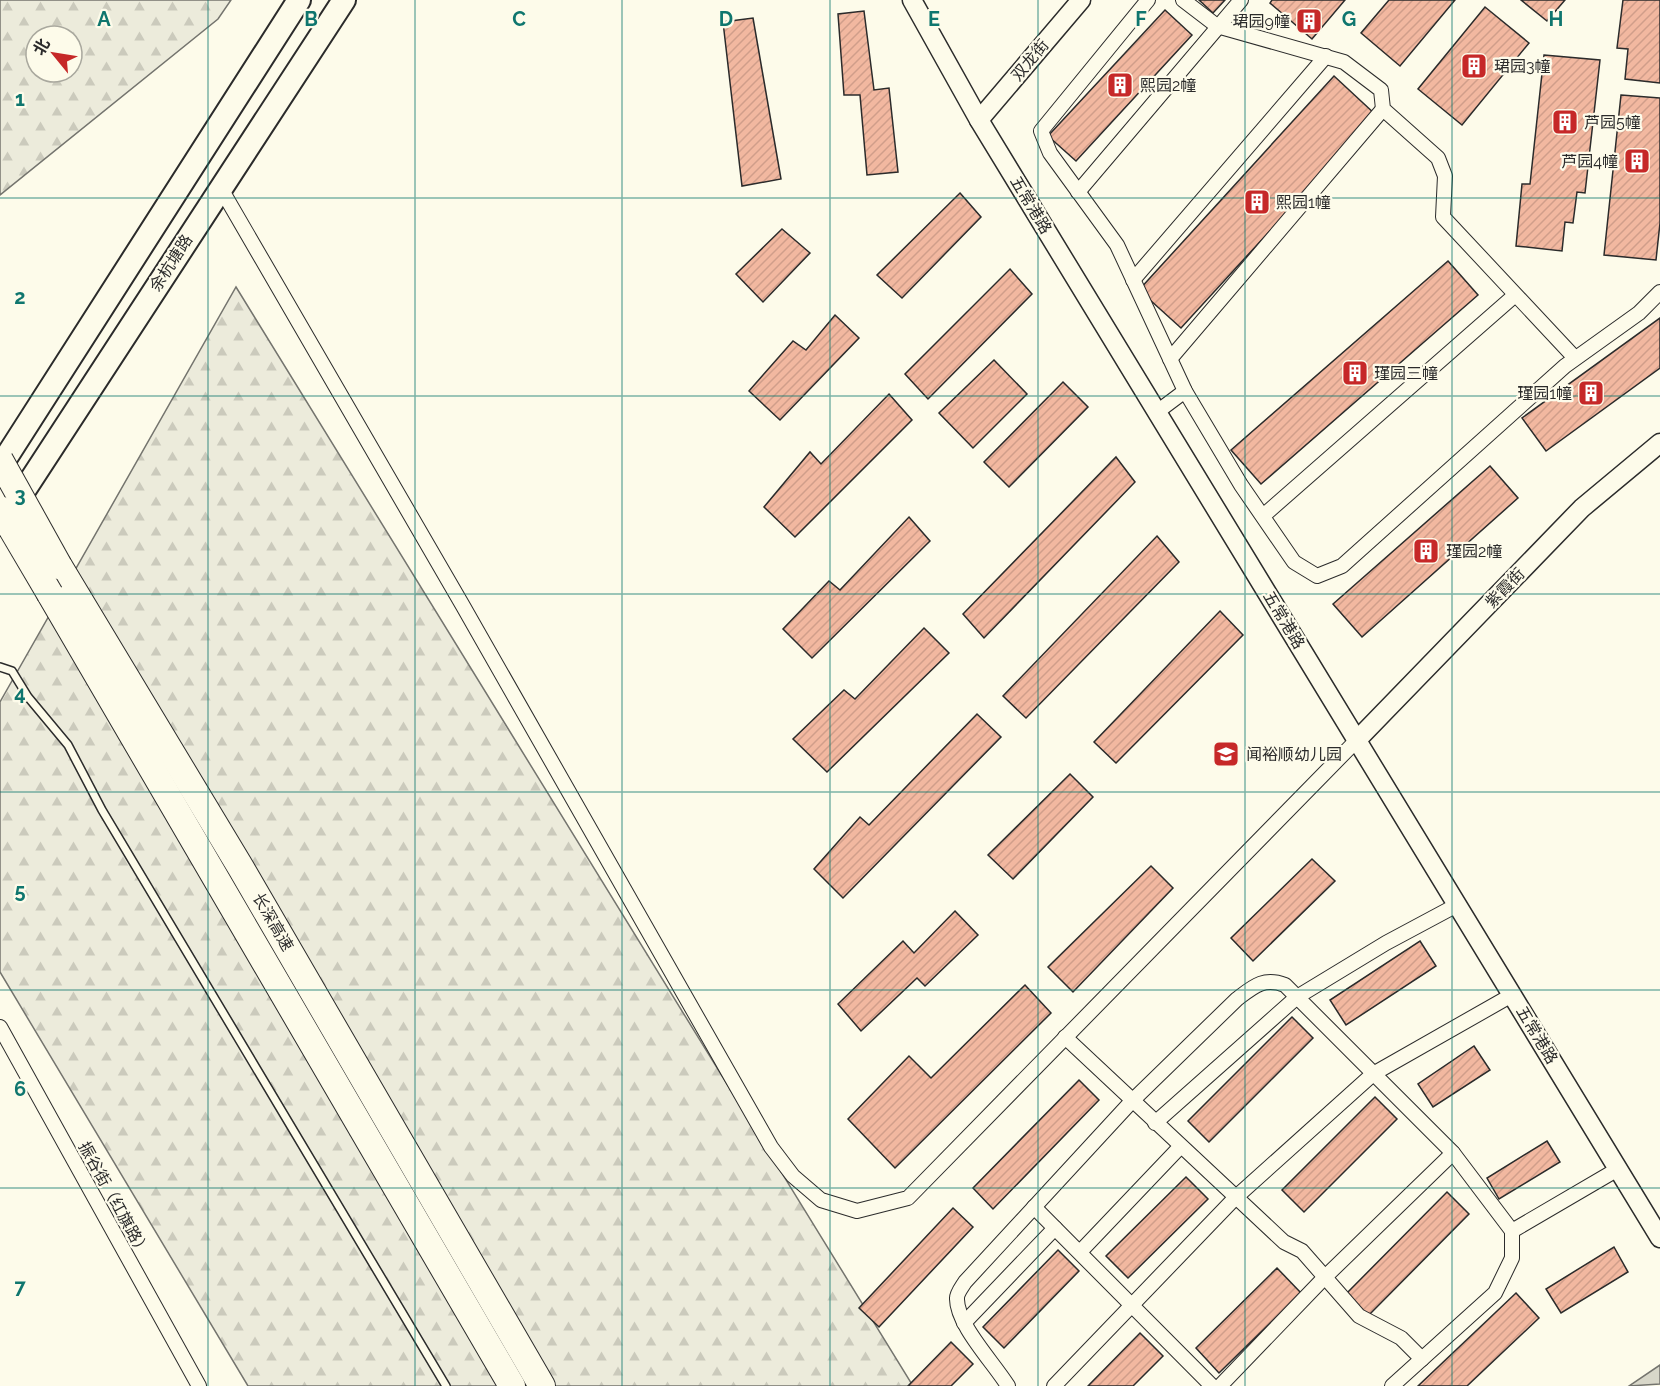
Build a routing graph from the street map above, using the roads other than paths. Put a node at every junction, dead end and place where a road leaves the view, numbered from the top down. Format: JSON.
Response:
{"nodes":[{"id":1,"x":299,"y":0,"type":"edge"},
{"id":2,"x":344,"y":0,"type":"edge"},
{"id":3,"x":912,"y":0,"type":"edge"},
{"id":4,"x":1081,"y":0,"type":"edge"},
{"id":5,"x":1148,"y":0,"type":"edge"},
{"id":6,"x":1183,"y":0,"type":"edge"},
{"id":7,"x":1241,"y":0,"type":"edge"},
{"id":8,"x":1217,"y":26,"type":"junction"},
{"id":9,"x":1326,"y":56,"type":"junction"},
{"id":10,"x":1383,"y":109,"type":"junction"},
{"id":11,"x":979,"y":120,"type":"junction"},
{"id":12,"x":220,"y":187,"type":"junction"},
{"id":13,"x":1078,"y":192,"type":"junction"},
{"id":14,"x":1133,"y":280,"type":"junction"},
{"id":15,"x":1660,"y":292,"type":"edge"},
{"id":16,"x":1514,"y":296,"type":"junction"},
{"id":17,"x":1575,"y":358,"type":"junction"},
{"id":18,"x":1170,"y":359,"type":"junction"},
{"id":19,"x":1185,"y":391,"type":"junction"},
{"id":20,"x":1157,"y":412,"type":"junction"},
{"id":21,"x":1660,"y":443,"type":"edge"},
{"id":22,"x":0,"y":460,"type":"edge"},
{"id":23,"x":0,"y":467,"type":"edge"},
{"id":24,"x":0,"y":509,"type":"edge"},
{"id":25,"x":1263,"y":516,"type":"junction"},
{"id":26,"x":0,"y":527,"type":"edge"},
{"id":27,"x":0,"y":667,"type":"edge"},
{"id":28,"x":1357,"y":740,"type":"junction"},
{"id":29,"x":1457,"y":905,"type":"junction"},
{"id":30,"x":1512,"y":995,"type":"junction"},
{"id":31,"x":1297,"y":997,"type":"junction"},
{"id":32,"x":0,"y":1027,"type":"edge"},
{"id":33,"x":1065,"y":1037,"type":"junction"},
{"id":34,"x":1374,"y":1074,"type":"junction"},
{"id":35,"x":1132,"y":1101,"type":"junction"},
{"id":36,"x":1155,"y":1123,"type":"junction"},
{"id":37,"x":1180,"y":1147,"type":"junction"},
{"id":38,"x":1452,"y":1153,"type":"junction"},
{"id":39,"x":1618,"y":1169,"type":"junction"},
{"id":40,"x":1235,"y":1198,"type":"junction"},
{"id":41,"x":1034,"y":1207,"type":"junction"},
{"id":42,"x":1055,"y":1228,"type":"junction"},
{"id":43,"x":1512,"y":1231,"type":"junction"},
{"id":44,"x":1660,"y":1238,"type":"edge"},
{"id":45,"x":1080,"y":1252,"type":"junction"},
{"id":46,"x":1324,"y":1278,"type":"junction"},
{"id":47,"x":1132,"y":1304,"type":"junction"},
{"id":48,"x":964,"y":1323,"type":"junction"},
{"id":49,"x":1422,"y":1359,"type":"junction"},
{"id":50,"x":199,"y":1386,"type":"edge"},
{"id":51,"x":446,"y":1386,"type":"edge"},
{"id":52,"x":512,"y":1386,"type":"edge"},
{"id":53,"x":542,"y":1386,"type":"edge"},
{"id":54,"x":1008,"y":1386,"type":"edge"},
{"id":55,"x":1054,"y":1386,"type":"edge"},
{"id":56,"x":1212,"y":1386,"type":"edge"},
{"id":57,"x":1220,"y":1386,"type":"edge"},
{"id":58,"x":1392,"y":1386,"type":"edge"}],
"edges":[{"from":1,"to":23,"type":"main road","name":"余杭塘路"},
{"from":2,"to":12,"type":"main road","name":"余杭塘路"},
{"from":3,"to":11,"type":"street","name":"五常港路"},
{"from":4,"to":11,"type":"street","name":"双龙街"},
{"from":5,"to":13,"type":"street"},
{"from":6,"to":8,"type":"street"},
{"from":7,"to":8,"type":"street"},
{"from":8,"to":9,"type":"street"},
{"from":8,"to":13,"type":"street"},
{"from":9,"to":10,"type":"street"},
{"from":9,"to":14,"type":"street"},
{"from":10,"to":16,"type":"street"},
{"from":10,"to":18,"type":"street"},
{"from":11,"to":20,"type":"street","name":"五常港路"},
{"from":12,"to":26,"type":"main road","name":"余杭塘路"},
{"from":12,"to":33,"type":"street"},
{"from":13,"to":14,"type":"street"},
{"from":14,"to":18,"type":"street"},
{"from":15,"to":17,"type":"street"},
{"from":16,"to":17,"type":"street"},
{"from":16,"to":25,"type":"street"},
{"from":17,"to":25,"type":"street"},
{"from":18,"to":19,"type":"street"},
{"from":19,"to":20,"type":"street"},
{"from":19,"to":25,"type":"street"},
{"from":20,"to":28,"type":"street","name":"五常港路"},
{"from":21,"to":28,"type":"street","name":"紫霞街"},
{"from":22,"to":53,"type":"highway","name":"长深高速","bridge":true},
{"from":24,"to":52,"type":"highway","name":"长深高速","bridge":true},
{"from":27,"to":51,"type":"lane"},
{"from":28,"to":29,"type":"street","name":"五常港路"},
{"from":28,"to":33,"type":"street"},
{"from":29,"to":30,"type":"street","name":"五常港路"},
{"from":29,"to":31,"type":"street"},
{"from":30,"to":34,"type":"street"},
{"from":30,"to":39,"type":"street","name":"五常港路"},
{"from":31,"to":34,"type":"street"},
{"from":31,"to":35,"type":"street"},
{"from":31,"to":36,"type":"street"},
{"from":32,"to":50,"type":"street","name":"振谷街（红旗路）"},
{"from":33,"to":35,"type":"street"},
{"from":34,"to":38,"type":"street"},
{"from":34,"to":40,"type":"street"},
{"from":35,"to":36,"type":"street"},
{"from":35,"to":41,"type":"street"},
{"from":36,"to":37,"type":"street"},
{"from":37,"to":40,"type":"street"},
{"from":37,"to":45,"type":"street"},
{"from":38,"to":43,"type":"street"},
{"from":38,"to":46,"type":"street"},
{"from":39,"to":43,"type":"street"},
{"from":39,"to":44,"type":"street","name":"五常港路"},
{"from":40,"to":46,"type":"street"},
{"from":40,"to":47,"type":"street"},
{"from":41,"to":42,"type":"street"},
{"from":41,"to":48,"type":"street"},
{"from":42,"to":45,"type":"street"},
{"from":42,"to":48,"type":"street"},
{"from":43,"to":49,"type":"street"},
{"from":45,"to":47,"type":"street"},
{"from":46,"to":49,"type":"street"},
{"from":46,"to":57,"type":"street"},
{"from":47,"to":55,"type":"street"},
{"from":47,"to":56,"type":"street"},
{"from":48,"to":54,"type":"street"},
{"from":49,"to":58,"type":"street"}]}
